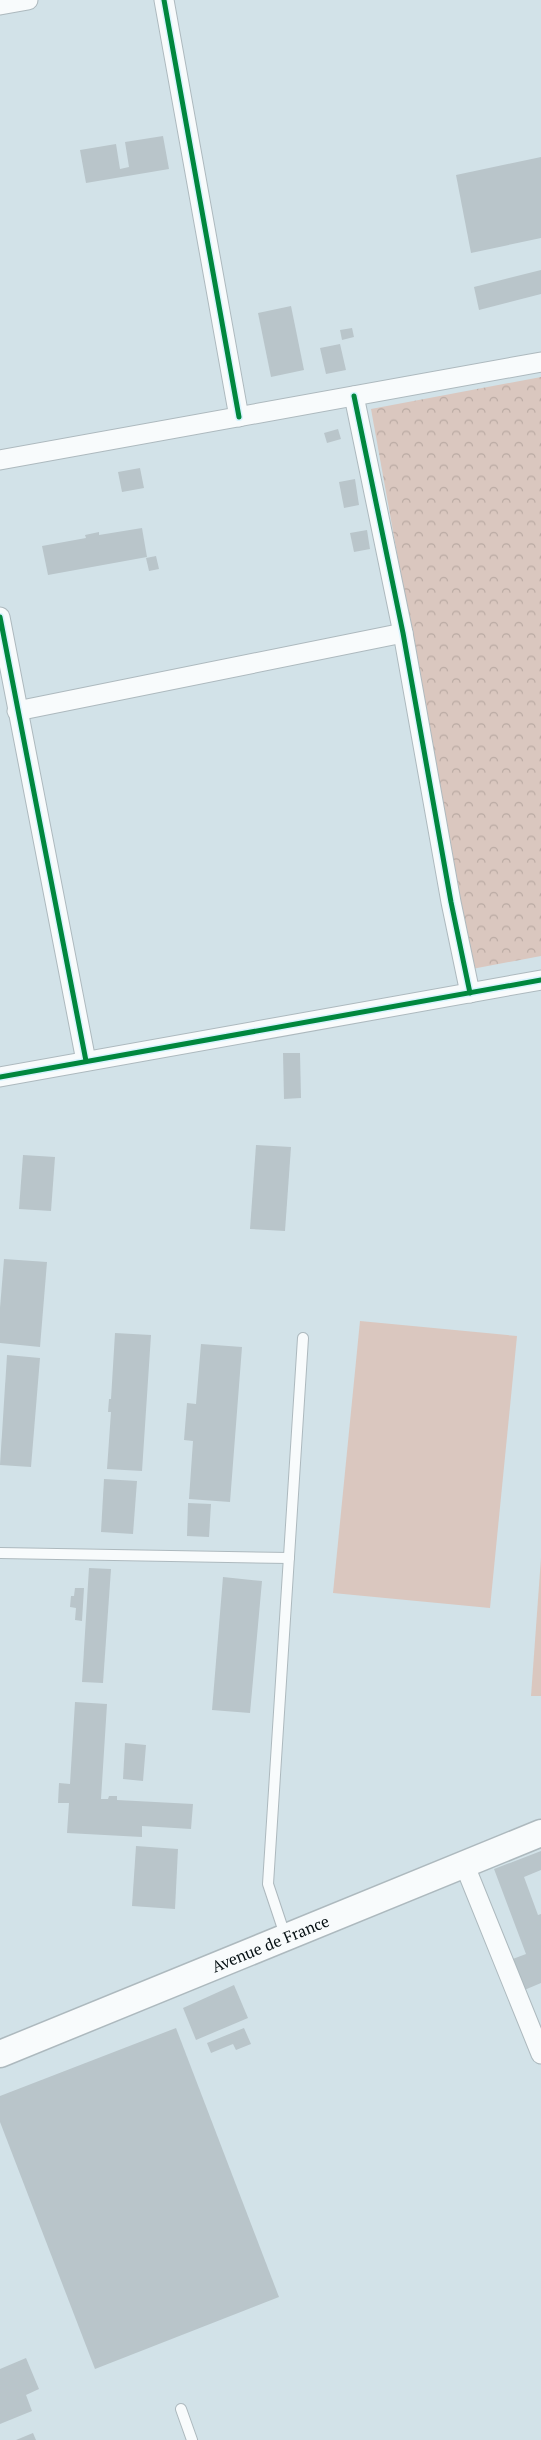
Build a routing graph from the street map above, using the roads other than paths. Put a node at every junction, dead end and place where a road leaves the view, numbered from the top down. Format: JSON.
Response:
{"nodes":[{"id":1,"x":28,"y":0,"type":"edge"},
{"id":2,"x":164,"y":0,"type":"edge"},
{"id":3,"x":0,"y":5,"type":"edge"},
{"id":4,"x":541,"y":362,"type":"edge"},
{"id":5,"x":354,"y":396,"type":"junction"},
{"id":6,"x":239,"y":417,"type":"junction"},
{"id":7,"x":0,"y":460,"type":"edge"},
{"id":8,"x":0,"y":617,"type":"edge"},
{"id":9,"x":403,"y":633,"type":"junction"},
{"id":10,"x":17,"y":711,"type":"junction"},
{"id":11,"x":541,"y":980,"type":"edge"},
{"id":12,"x":470,"y":993,"type":"junction"},
{"id":13,"x":86,"y":1061,"type":"junction"},
{"id":14,"x":0,"y":1077,"type":"edge"},
{"id":15,"x":303,"y":1338,"type":"dead end"},
{"id":16,"x":0,"y":1553,"type":"edge"},
{"id":17,"x":289,"y":1558,"type":"junction"},
{"id":18,"x":541,"y":1833,"type":"edge"},
{"id":19,"x":465,"y":1866,"type":"junction"},
{"id":20,"x":286,"y":1938,"type":"junction"},
{"id":21,"x":0,"y":2054,"type":"edge"},
{"id":22,"x":541,"y":2054,"type":"edge"},
{"id":23,"x":181,"y":2409,"type":"dead end"},
{"id":24,"x":192,"y":2440,"type":"edge"}],
"edges":[{"from":1,"to":3,"type":"street"},
{"from":2,"to":6,"type":"street"},
{"from":4,"to":5,"type":"street"},
{"from":5,"to":6,"type":"street"},
{"from":5,"to":9,"type":"street"},
{"from":6,"to":7,"type":"street"},
{"from":8,"to":10,"type":"street"},
{"from":9,"to":10,"type":"street"},
{"from":9,"to":12,"type":"street"},
{"from":10,"to":13,"type":"street"},
{"from":11,"to":12,"type":"street"},
{"from":12,"to":13,"type":"street"},
{"from":13,"to":14,"type":"street"},
{"from":15,"to":17,"type":"lane"},
{"from":16,"to":17,"type":"lane"},
{"from":17,"to":20,"type":"lane"},
{"from":18,"to":19,"type":"main road","name":"Avenue de France"},
{"from":19,"to":20,"type":"main road","name":"Avenue de France"},
{"from":19,"to":22,"type":"street"},
{"from":20,"to":21,"type":"main road","name":"Avenue de France"},
{"from":23,"to":24,"type":"lane"}]}
